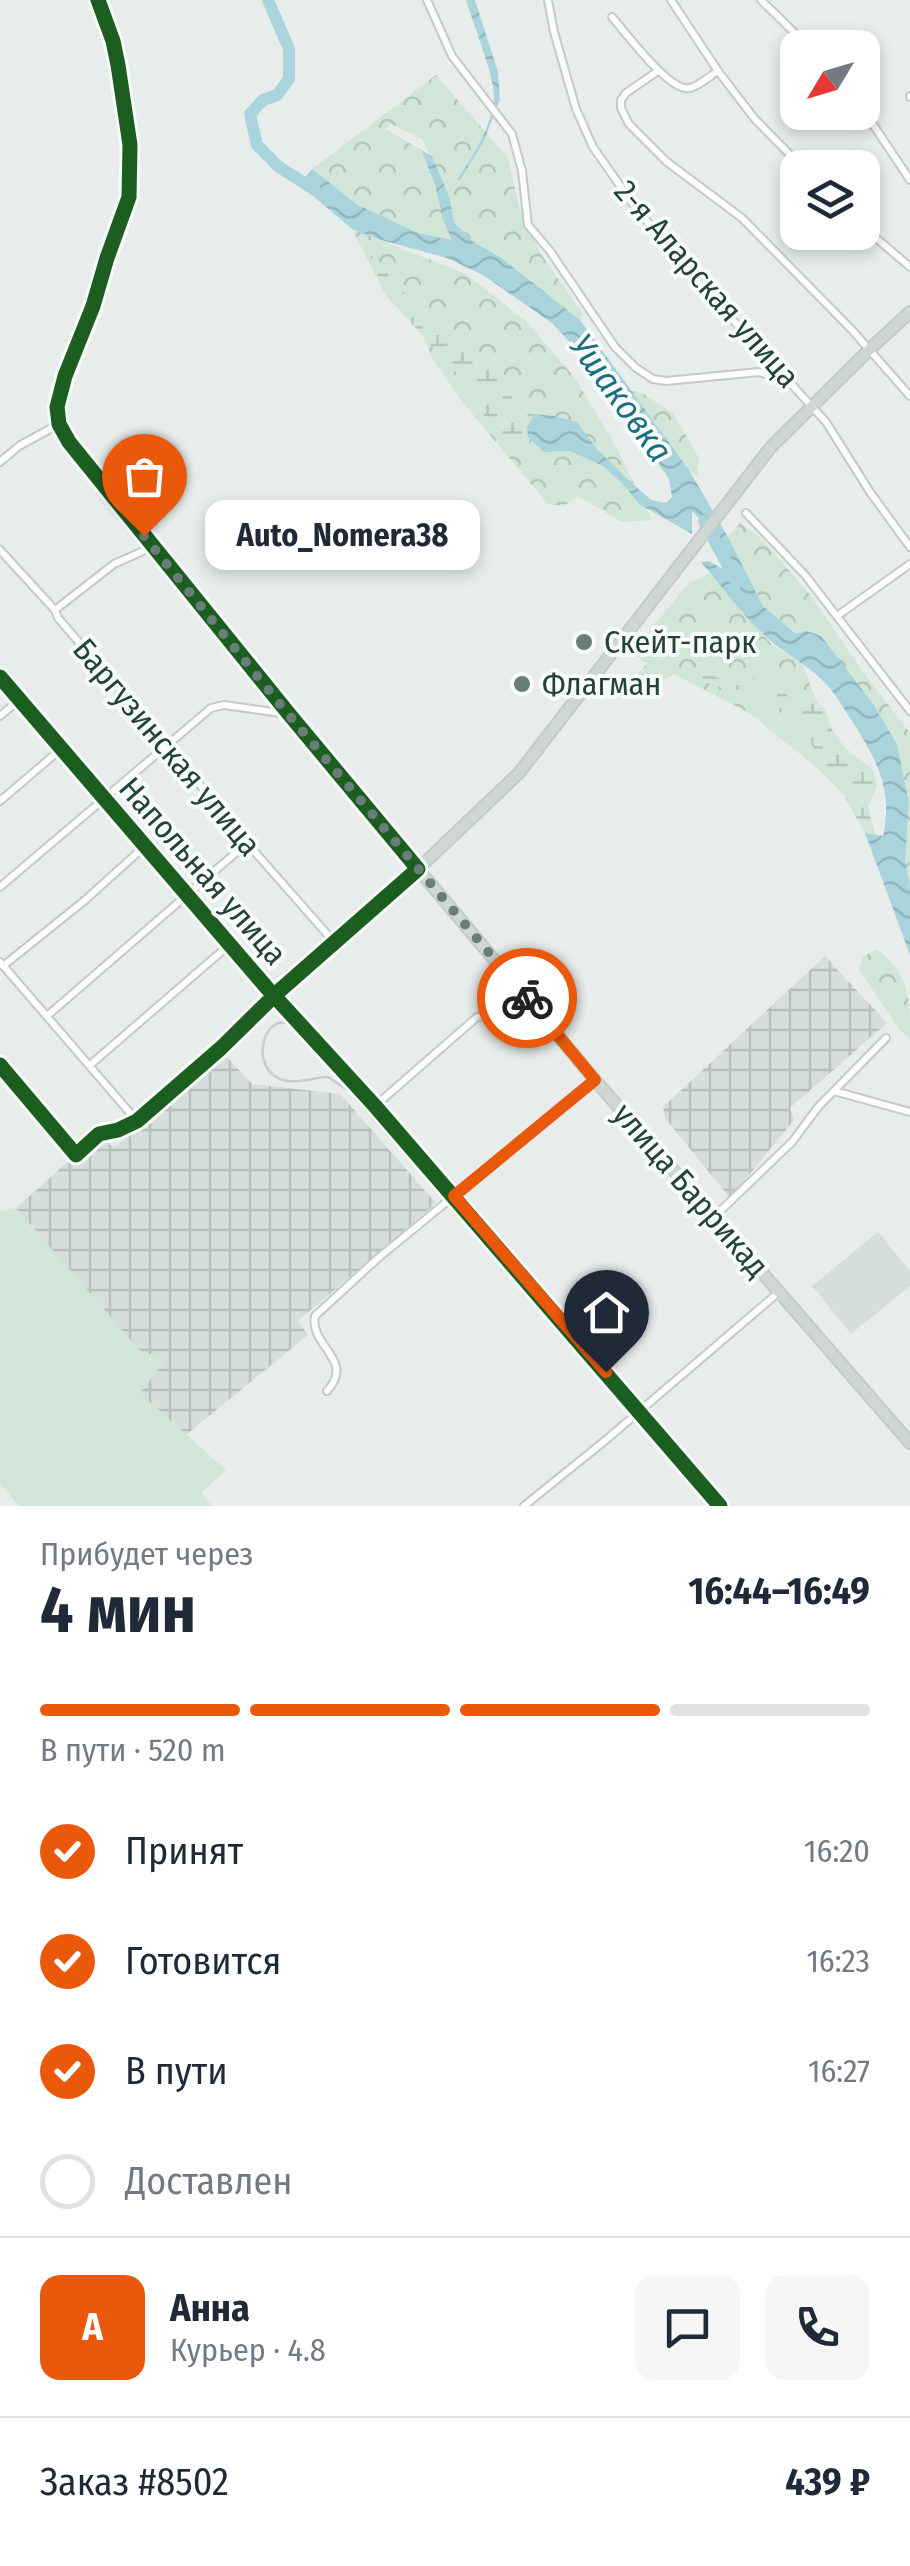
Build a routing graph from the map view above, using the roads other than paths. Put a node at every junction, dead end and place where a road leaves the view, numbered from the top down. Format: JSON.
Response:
{"nodes":[{"id":1,"x":98,"y":0,"type":"edge"},
{"id":2,"x":427,"y":0,"type":"edge"},
{"id":3,"x":548,"y":0,"type":"edge"},
{"id":4,"x":672,"y":0,"type":"edge"},
{"id":5,"x":765,"y":1,"type":"edge"},
{"id":6,"x":612,"y":17,"type":"dead end"},
{"id":7,"x":793,"y":30,"type":"edge"},
{"id":8,"x":718,"y":71,"type":"junction"},
{"id":9,"x":658,"y":72,"type":"junction"},
{"id":10,"x":877,"y":130,"type":"edge"},
{"id":11,"x":785,"y":150,"type":"edge"},
{"id":12,"x":910,"y":180,"type":"edge"},
{"id":13,"x":880,"y":241,"type":"edge"},
{"id":14,"x":910,"y":267,"type":"edge"},
{"id":15,"x":910,"y":312,"type":"edge"},
{"id":16,"x":870,"y":349,"type":"junction"},
{"id":17,"x":767,"y":358,"type":"junction"},
{"id":18,"x":759,"y":372,"type":"junction"},
{"id":19,"x":788,"y":381,"type":"junction"},
{"id":20,"x":910,"y":396,"type":"edge"},
{"id":21,"x":813,"y":406,"type":"junction"},
{"id":22,"x":59,"y":424,"type":"junction"},
{"id":23,"x":0,"y":462,"type":"edge"},
{"id":24,"x":746,"y":514,"type":"dead end"},
{"id":25,"x":152,"y":546,"type":"junction"},
{"id":26,"x":910,"y":547,"type":"edge"},
{"id":27,"x":0,"y":550,"type":"edge"},
{"id":28,"x":910,"y":564,"type":"edge"},
{"id":29,"x":55,"y":610,"type":"junction"},
{"id":30,"x":837,"y":616,"type":"junction"},
{"id":31,"x":0,"y":678,"type":"edge"},
{"id":32,"x":19,"y":700,"type":"junction"},
{"id":33,"x":907,"y":701,"type":"edge"},
{"id":34,"x":910,"y":711,"type":"edge"},
{"id":35,"x":288,"y":714,"type":"junction"},
{"id":36,"x":0,"y":716,"type":"edge"},
{"id":37,"x":167,"y":744,"type":"junction"},
{"id":38,"x":61,"y":749,"type":"junction"},
{"id":39,"x":104,"y":798,"type":"junction"},
{"id":40,"x":0,"y":801,"type":"edge"},
{"id":41,"x":248,"y":843,"type":"junction"},
{"id":42,"x":145,"y":846,"type":"junction"},
{"id":43,"x":418,"y":869,"type":"junction"},
{"id":44,"x":0,"y":886,"type":"edge"},
{"id":45,"x":188,"y":896,"type":"junction"},
{"id":46,"x":334,"y":943,"type":"junction"},
{"id":47,"x":229,"y":944,"type":"junction"},
{"id":48,"x":2,"y":964,"type":"edge"},
{"id":49,"x":275,"y":995,"type":"junction"},
{"id":50,"x":532,"y":1003,"type":"junction"},
{"id":51,"x":48,"y":1016,"type":"junction"},
{"id":52,"x":886,"y":1038,"type":"dead end"},
{"id":53,"x":0,"y":1065,"type":"edge"},
{"id":54,"x":90,"y":1066,"type":"junction"},
{"id":55,"x":595,"y":1080,"type":"junction"},
{"id":56,"x":833,"y":1090,"type":"junction"},
{"id":57,"x":375,"y":1106,"type":"junction"},
{"id":58,"x":910,"y":1112,"type":"edge"},
{"id":59,"x":136,"y":1121,"type":"junction"},
{"id":60,"x":454,"y":1196,"type":"junction"},
{"id":61,"x":714,"y":1217,"type":"junction"},
{"id":62,"x":780,"y":1291,"type":"junction"},
{"id":63,"x":327,"y":1391,"type":"dead end"},
{"id":64,"x":639,"y":1411,"type":"junction"},
{"id":65,"x":910,"y":1443,"type":"edge"},
{"id":66,"x":524,"y":1506,"type":"edge"},
{"id":67,"x":720,"y":1506,"type":"edge"}],
"edges":[{"from":1,"to":22,"type":"street"},
{"from":2,"to":18,"type":"street"},
{"from":3,"to":17,"type":"street","name":"2-я Аларская улица"},
{"from":4,"to":8,"type":"street"},
{"from":5,"to":7,"type":"street"},
{"from":6,"to":9,"type":"street"},
{"from":8,"to":9,"type":"street"},
{"from":8,"to":11,"type":"street"},
{"from":9,"to":16,"type":"street"},
{"from":10,"to":12,"type":"street"},
{"from":13,"to":14,"type":"street"},
{"from":15,"to":16,"type":"main road"},
{"from":16,"to":20,"type":"street"},
{"from":16,"to":21,"type":"main road"},
{"from":17,"to":18,"type":"street"},
{"from":17,"to":19,"type":"street","name":"2-я Аларская улица"},
{"from":18,"to":19,"type":"street"},
{"from":19,"to":21,"type":"street","name":"2-я Аларская улица"},
{"from":21,"to":26,"type":"street","name":"2-я Аларская улица"},
{"from":21,"to":43,"type":"main road"},
{"from":22,"to":23,"type":"street"},
{"from":22,"to":25,"type":"street","name":"улица Баррикад"},
{"from":24,"to":30,"type":"street"},
{"from":25,"to":29,"type":"street"},
{"from":25,"to":35,"type":"street","name":"улица Баррикад"},
{"from":27,"to":29,"type":"street","name":"Баргузинская улица"},
{"from":28,"to":30,"type":"street"},
{"from":29,"to":37,"type":"street","name":"Баргузинская улица"},
{"from":30,"to":33,"type":"street"},
{"from":31,"to":32,"type":"street","name":"Напольная улица"},
{"from":32,"to":36,"type":"street"},
{"from":32,"to":38,"type":"street","name":"Напольная улица"},
{"from":33,"to":34,"type":"street"},
{"from":35,"to":37,"type":"street"},
{"from":35,"to":43,"type":"street","name":"улица Баррикад"},
{"from":37,"to":39,"type":"street"},
{"from":37,"to":41,"type":"street","name":"Баргузинская улица"},
{"from":38,"to":39,"type":"street","name":"Напольная улица"},
{"from":38,"to":40,"type":"street"},
{"from":39,"to":42,"type":"street","name":"Напольная улица"},
{"from":39,"to":44,"type":"street"},
{"from":41,"to":45,"type":"street"},
{"from":41,"to":46,"type":"street","name":"Баргузинская улица"},
{"from":42,"to":45,"type":"street","name":"Напольная улица"},
{"from":42,"to":48,"type":"street","name":"Напольная улица"},
{"from":43,"to":46,"type":"street"},
{"from":43,"to":50,"type":"main road","name":"улица Баррикад"},
{"from":45,"to":47,"type":"street","name":"Напольная улица"},
{"from":45,"to":51,"type":"street"},
{"from":46,"to":49,"type":"street"},
{"from":47,"to":49,"type":"street","name":"Напольная улица"},
{"from":47,"to":54,"type":"street","name":"Напольная улица"},
{"from":48,"to":51,"type":"street"},
{"from":49,"to":57,"type":"street","name":"Напольная улица"},
{"from":49,"to":59,"type":"street"},
{"from":50,"to":55,"type":"main road","name":"улица Баррикад"},
{"from":50,"to":57,"type":"street"},
{"from":51,"to":54,"type":"street"},
{"from":52,"to":56,"type":"street"},
{"from":53,"to":59,"type":"street"},
{"from":54,"to":59,"type":"street"},
{"from":55,"to":60,"type":"street"},
{"from":55,"to":61,"type":"main road","name":"улица Баррикад"},
{"from":56,"to":58,"type":"street"},
{"from":56,"to":61,"type":"street"},
{"from":57,"to":60,"type":"street","name":"Напольная улица"},
{"from":60,"to":63,"type":"street"},
{"from":60,"to":64,"type":"street","name":"Напольная улица"},
{"from":61,"to":62,"type":"main road","name":"улица Баррикад"},
{"from":62,"to":64,"type":"street"},
{"from":62,"to":65,"type":"main road","name":"улица Баррикад"},
{"from":64,"to":66,"type":"street"},
{"from":64,"to":67,"type":"street","name":"Напольная улица"}]}
